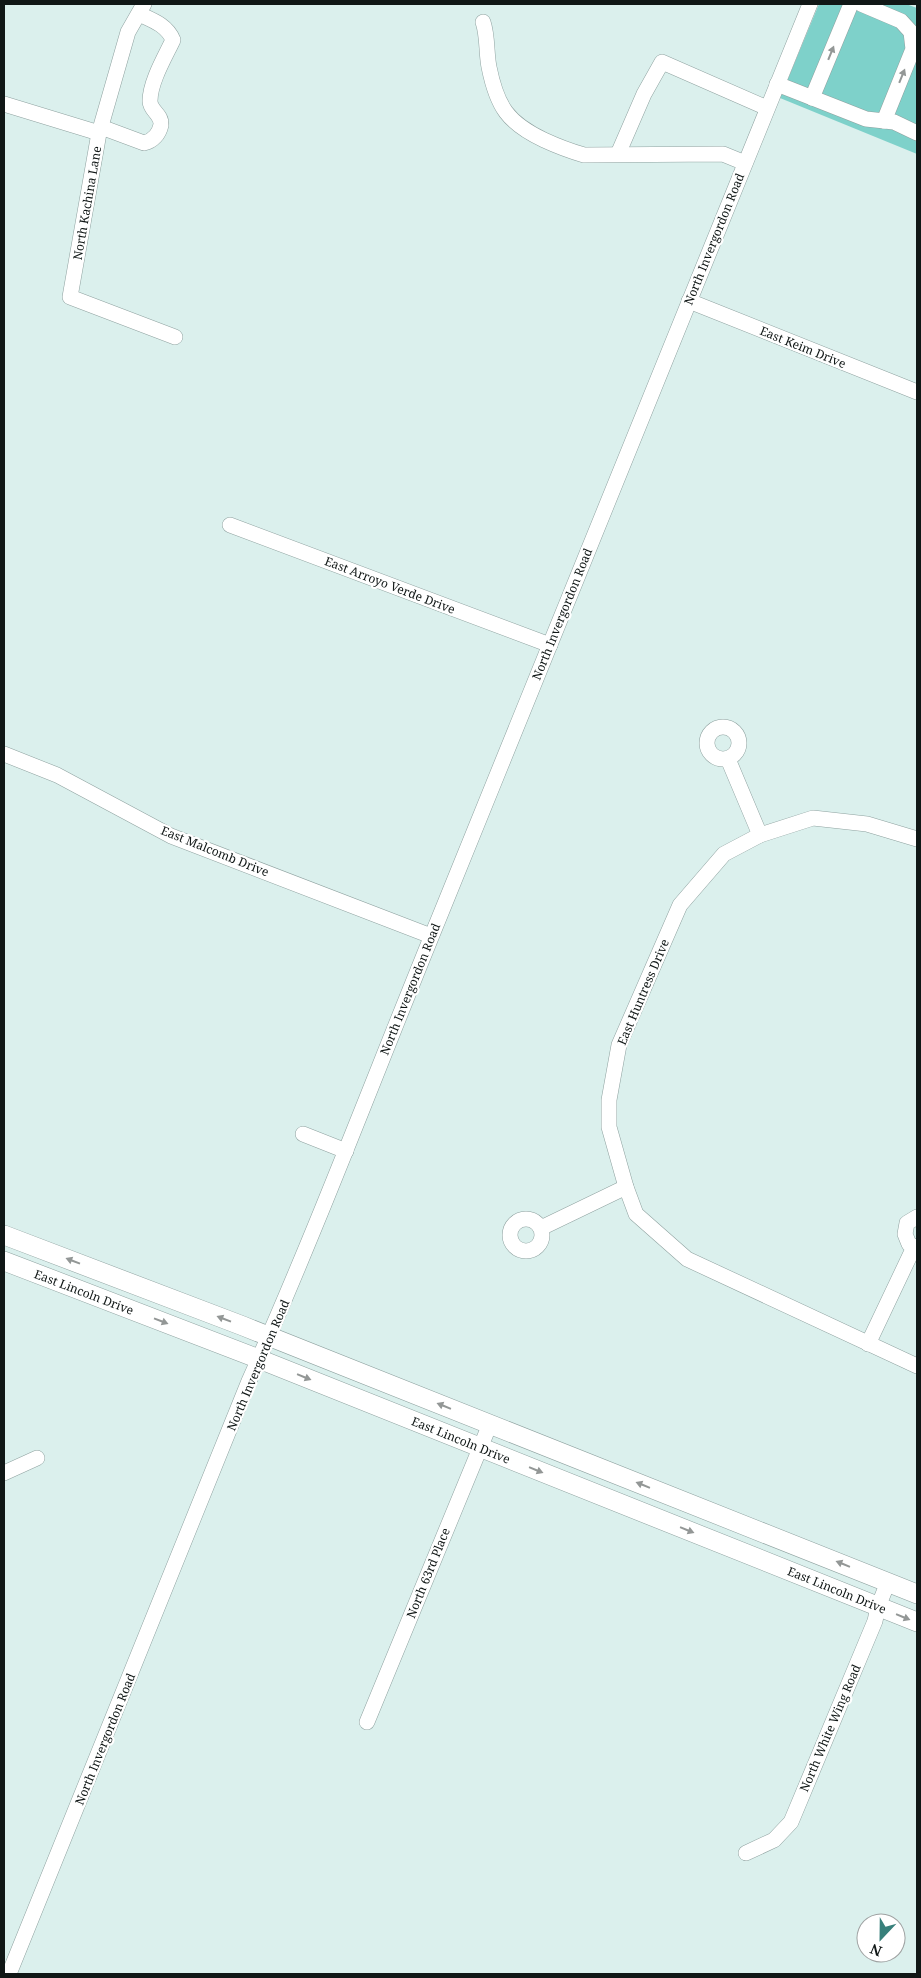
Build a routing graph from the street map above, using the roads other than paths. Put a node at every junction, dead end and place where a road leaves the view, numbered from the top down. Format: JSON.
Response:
{"nodes":[{"id":1,"x":810,"y":4,"type":"edge"},
{"id":2,"x":851,"y":4,"type":"edge"},
{"id":3,"x":861,"y":4,"type":"edge"},
{"id":4,"x":142,"y":9,"type":"edge"},
{"id":5,"x":483,"y":22,"type":"dead end"},
{"id":6,"x":777,"y":84,"type":"junction"},
{"id":7,"x":812,"y":98,"type":"junction"},
{"id":8,"x":4,"y":104,"type":"edge"},
{"id":9,"x":767,"y":108,"type":"junction"},
{"id":10,"x":884,"y":121,"type":"junction"},
{"id":11,"x":630,"y":128,"type":"junction"},
{"id":12,"x":100,"y":130,"type":"junction"},
{"id":13,"x":917,"y":132,"type":"edge"},
{"id":14,"x":618,"y":154,"type":"junction"},
{"id":15,"x":650,"y":154,"type":"junction"},
{"id":16,"x":745,"y":163,"type":"junction"},
{"id":17,"x":689,"y":301,"type":"junction"},
{"id":18,"x":175,"y":338,"type":"dead end"},
{"id":19,"x":917,"y":392,"type":"edge"},
{"id":20,"x":230,"y":525,"type":"dead end"},
{"id":21,"x":550,"y":645,"type":"junction"},
{"id":22,"x":4,"y":754,"type":"edge"},
{"id":23,"x":728,"y":759,"type":"dead end"},
{"id":24,"x":760,"y":835,"type":"junction"},
{"id":25,"x":917,"y":839,"type":"edge"},
{"id":26,"x":431,"y":936,"type":"junction"},
{"id":27,"x":303,"y":1134,"type":"dead end"},
{"id":28,"x":346,"y":1151,"type":"junction"},
{"id":29,"x":626,"y":1187,"type":"junction"},
{"id":30,"x":917,"y":1217,"type":"edge"},
{"id":31,"x":541,"y":1228,"type":"dead end"},
{"id":32,"x":4,"y":1235,"type":"edge"},
{"id":33,"x":25,"y":1243,"type":"junction"},
{"id":34,"x":916,"y":1248,"type":"edge"},
{"id":35,"x":10,"y":1264,"type":"edge"},
{"id":36,"x":270,"y":1337,"type":"junction"},
{"id":37,"x":868,"y":1344,"type":"junction"},
{"id":38,"x":259,"y":1359,"type":"junction"},
{"id":39,"x":917,"y":1366,"type":"edge"},
{"id":40,"x":490,"y":1424,"type":"junction"},
{"id":41,"x":480,"y":1448,"type":"junction"},
{"id":42,"x":37,"y":1458,"type":"dead end"},
{"id":43,"x":4,"y":1472,"type":"edge"},
{"id":44,"x":888,"y":1582,"type":"junction"},
{"id":45,"x":917,"y":1594,"type":"edge"},
{"id":46,"x":878,"y":1607,"type":"junction"},
{"id":47,"x":917,"y":1622,"type":"edge"},
{"id":48,"x":367,"y":1722,"type":"dead end"},
{"id":49,"x":746,"y":1853,"type":"dead end"},
{"id":50,"x":9,"y":1974,"type":"edge"}],
"edges":[{"from":1,"to":6,"type":"street","name":"North Invergordon Road"},
{"from":7,"to":2,"type":"street","one_way":true},
{"from":10,"to":3,"type":"street","one_way":true},
{"from":4,"to":12,"type":"street","name":"North Kachina Lane"},
{"from":4,"to":12,"type":"street"},
{"from":5,"to":14,"type":"street"},
{"from":6,"to":7,"type":"street"},
{"from":6,"to":9,"type":"street","name":"North Invergordon Road"},
{"from":7,"to":10,"type":"street"},
{"from":8,"to":12,"type":"street"},
{"from":9,"to":11,"type":"street"},
{"from":9,"to":16,"type":"street","name":"North Invergordon Road"},
{"from":10,"to":13,"type":"street"},
{"from":11,"to":14,"type":"street"},
{"from":11,"to":15,"type":"street"},
{"from":12,"to":18,"type":"street","name":"North Kachina Lane"},
{"from":14,"to":15,"type":"street"},
{"from":15,"to":16,"type":"street"},
{"from":16,"to":17,"type":"street","name":"North Invergordon Road"},
{"from":17,"to":19,"type":"street","name":"East Keim Drive"},
{"from":17,"to":21,"type":"street","name":"North Invergordon Road"},
{"from":20,"to":21,"type":"street","name":"East Arroyo Verde Drive"},
{"from":21,"to":26,"type":"street","name":"North Invergordon Road"},
{"from":22,"to":26,"type":"street","name":"East Malcomb Drive"},
{"from":23,"to":24,"type":"street"},
{"from":24,"to":25,"type":"street","name":"East Huntress Drive"},
{"from":24,"to":29,"type":"street","name":"East Huntress Drive"},
{"from":26,"to":28,"type":"street","name":"North Invergordon Road"},
{"from":27,"to":28,"type":"street"},
{"from":28,"to":36,"type":"street","name":"North Invergordon Road"},
{"from":29,"to":31,"type":"street"},
{"from":29,"to":37,"type":"street","name":"East Huntress Drive"},
{"from":30,"to":34,"type":"street"},
{"from":32,"to":33,"type":"main road","name":"East Lincoln Drive"},
{"from":33,"to":35,"type":"main road"},
{"from":36,"to":33,"type":"main road","name":"East Lincoln Drive","one_way":true},
{"from":34,"to":37,"type":"street"},
{"from":35,"to":38,"type":"main road","name":"East Lincoln Drive","one_way":true},
{"from":36,"to":38,"type":"street","name":"North Invergordon Road"},
{"from":40,"to":36,"type":"main road","name":"East Lincoln Drive","one_way":true},
{"from":37,"to":39,"type":"street","name":"East Huntress Drive"},
{"from":38,"to":41,"type":"main road","name":"East Lincoln Drive","one_way":true},
{"from":38,"to":50,"type":"street","name":"North Invergordon Road"},
{"from":40,"to":41,"type":"street","name":"North 63rd Place"},
{"from":44,"to":40,"type":"main road","name":"East Lincoln Drive","one_way":true},
{"from":41,"to":46,"type":"main road","name":"East Lincoln Drive","one_way":true},
{"from":41,"to":48,"type":"street","name":"North 63rd Place"},
{"from":42,"to":43,"type":"street"},
{"from":44,"to":45,"type":"main road","name":"East Lincoln Drive"},
{"from":44,"to":46,"type":"street","name":"North White Wing Road"},
{"from":46,"to":47,"type":"main road","name":"East Lincoln Drive","one_way":true},
{"from":46,"to":49,"type":"street","name":"North White Wing Road"}]}
